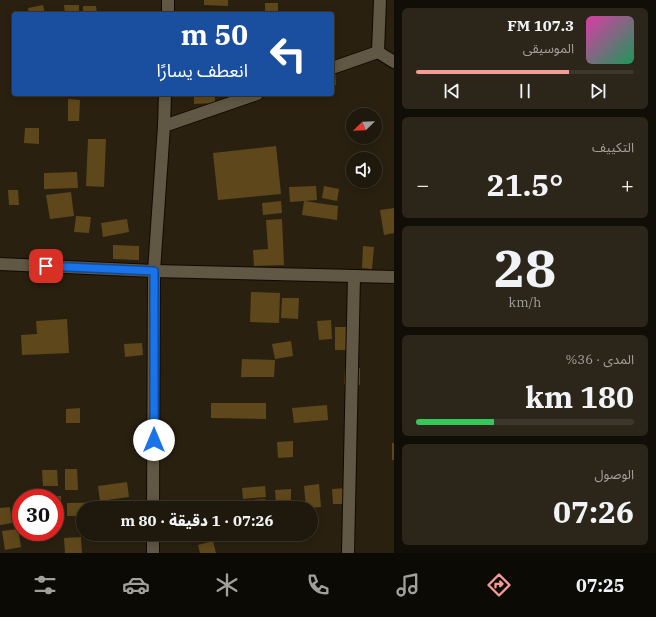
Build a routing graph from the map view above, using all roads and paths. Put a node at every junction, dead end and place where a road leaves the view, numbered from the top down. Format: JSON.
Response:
{"nodes":[{"id":1,"x":168,"y":0,"type":"edge"},
{"id":2,"x":380,"y":0,"type":"edge"},
{"id":3,"x":168,"y":12,"type":"edge"},
{"id":4,"x":378,"y":52,"type":"junction"},
{"id":5,"x":394,"y":62,"type":"edge"},
{"id":6,"x":334,"y":67,"type":"edge"},
{"id":7,"x":165,"y":96,"type":"edge"},
{"id":8,"x":251,"y":96,"type":"edge"},
{"id":9,"x":164,"y":126,"type":"junction"},
{"id":10,"x":0,"y":264,"type":"edge"},
{"id":11,"x":154,"y":271,"type":"junction"},
{"id":12,"x":354,"y":276,"type":"junction"},
{"id":13,"x":394,"y":277,"type":"edge"},
{"id":14,"x":153,"y":501,"type":"edge"},
{"id":15,"x":153,"y":541,"type":"edge"},
{"id":16,"x":153,"y":553,"type":"edge"},
{"id":17,"x":348,"y":553,"type":"edge"}],
"edges":[{"from":1,"to":3,"type":"street"},
{"from":2,"to":4,"type":"street"},
{"from":4,"to":5,"type":"street"},
{"from":4,"to":6,"type":"street"},
{"from":7,"to":9,"type":"street"},
{"from":8,"to":9,"type":"street"},
{"from":9,"to":11,"type":"street"},
{"from":10,"to":11,"type":"street"},
{"from":11,"to":12,"type":"street"},
{"from":11,"to":14,"type":"street"},
{"from":12,"to":13,"type":"street"},
{"from":12,"to":17,"type":"street"},
{"from":15,"to":16,"type":"street"}]}
